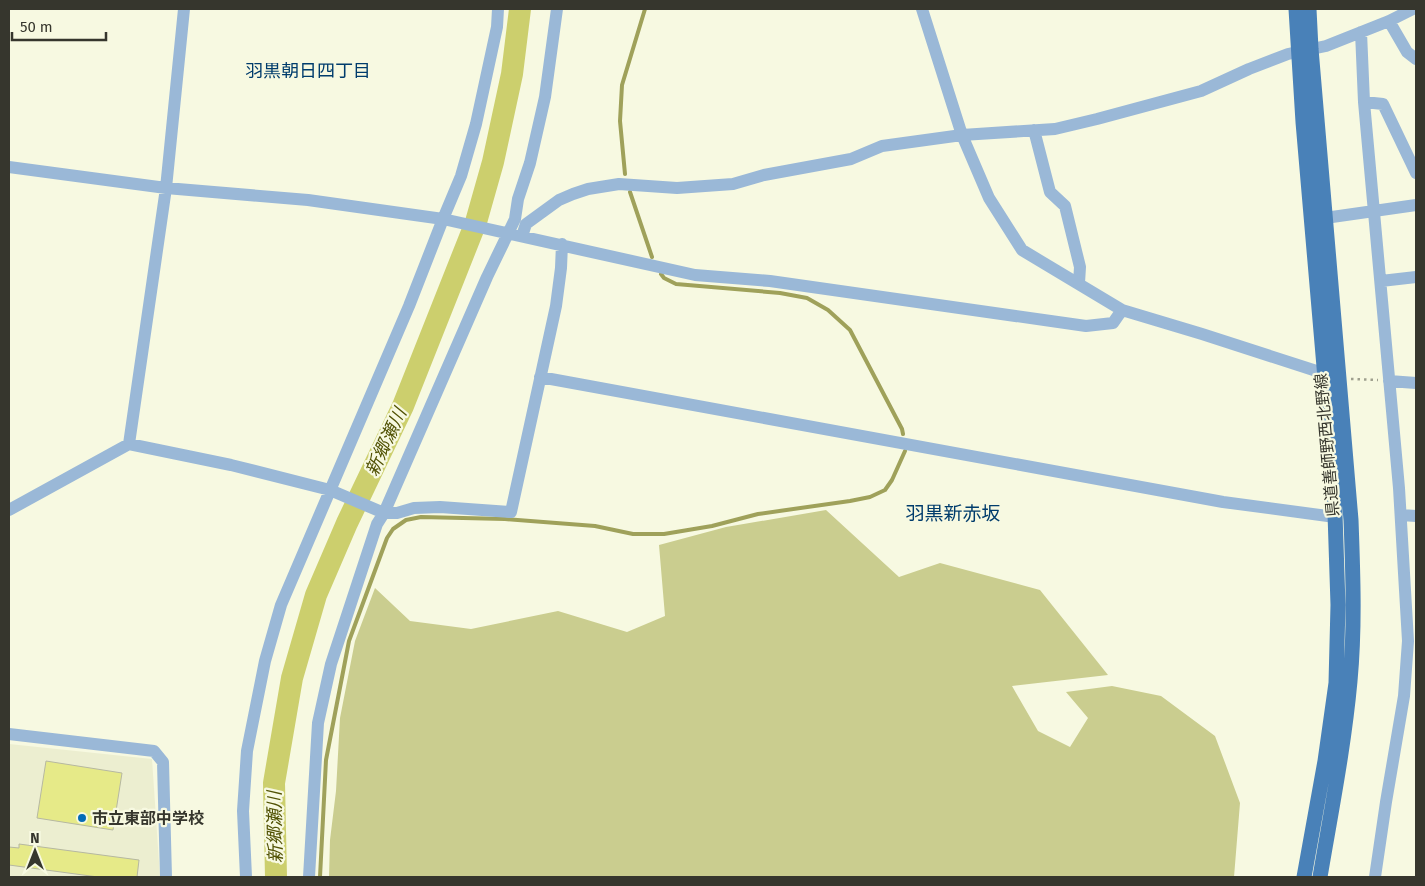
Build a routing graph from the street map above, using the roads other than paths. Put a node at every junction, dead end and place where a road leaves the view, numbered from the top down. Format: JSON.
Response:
{"nodes":[{"id":1,"x":184,"y":9,"type":"edge"},
{"id":2,"x":498,"y":9,"type":"edge"},
{"id":3,"x":557,"y":9,"type":"edge"},
{"id":4,"x":922,"y":9,"type":"edge"},
{"id":5,"x":1296,"y":9,"type":"edge"},
{"id":6,"x":1309,"y":9,"type":"edge"},
{"id":7,"x":1413,"y":9,"type":"edge"},
{"id":8,"x":1389,"y":21,"type":"junction"},
{"id":9,"x":1361,"y":32,"type":"junction"},
{"id":10,"x":1305,"y":51,"type":"junction"},
{"id":11,"x":1412,"y":55,"type":"edge"},
{"id":12,"x":1416,"y":71,"type":"edge"},
{"id":13,"x":1364,"y":102,"type":"junction"},
{"id":14,"x":1034,"y":130,"type":"junction"},
{"id":15,"x":962,"y":135,"type":"junction"},
{"id":16,"x":9,"y":167,"type":"edge"},
{"id":17,"x":1416,"y":173,"type":"edge"},
{"id":18,"x":166,"y":188,"type":"junction"},
{"id":19,"x":1416,"y":205,"type":"edge"},
{"id":20,"x":1374,"y":211,"type":"junction"},
{"id":21,"x":1325,"y":218,"type":"junction"},
{"id":22,"x":443,"y":219,"type":"junction"},
{"id":23,"x":506,"y":233,"type":"junction"},
{"id":24,"x":522,"y":236,"type":"junction"},
{"id":25,"x":562,"y":244,"type":"junction"},
{"id":26,"x":1416,"y":277,"type":"edge"},
{"id":27,"x":1381,"y":281,"type":"junction"},
{"id":28,"x":1079,"y":284,"type":"junction"},
{"id":29,"x":1122,"y":310,"type":"junction"},
{"id":30,"x":1325,"y":374,"type":"junction"},
{"id":31,"x":540,"y":377,"type":"junction"},
{"id":32,"x":1340,"y":379,"type":"junction"},
{"id":33,"x":1389,"y":381,"type":"junction"},
{"id":34,"x":1416,"y":383,"type":"edge"},
{"id":35,"x":128,"y":444,"type":"junction"},
{"id":36,"x":330,"y":490,"type":"junction"},
{"id":37,"x":9,"y":510,"type":"edge"},
{"id":38,"x":384,"y":513,"type":"junction"},
{"id":39,"x":1401,"y":515,"type":"junction"},
{"id":40,"x":1416,"y":516,"type":"edge"},
{"id":41,"x":1335,"y":517,"type":"junction"},
{"id":42,"x":1411,"y":584,"type":"edge"},
{"id":43,"x":1412,"y":642,"type":"edge"},
{"id":44,"x":9,"y":734,"type":"edge"},
{"id":45,"x":166,"y":877,"type":"edge"},
{"id":46,"x":246,"y":877,"type":"edge"},
{"id":47,"x":309,"y":877,"type":"edge"},
{"id":48,"x":1304,"y":877,"type":"edge"},
{"id":49,"x":1320,"y":877,"type":"edge"},
{"id":50,"x":1375,"y":877,"type":"edge"}],
"edges":[{"from":1,"to":18,"type":"street"},
{"from":2,"to":22,"type":"street"},
{"from":3,"to":23,"type":"street"},
{"from":4,"to":15,"type":"street"},
{"from":5,"to":10,"type":"main road","name":"県道善師野西北野線"},
{"from":6,"to":10,"type":"main road","name":"県道善師野西北野線"},
{"from":7,"to":8,"type":"street"},
{"from":8,"to":9,"type":"street"},
{"from":8,"to":11,"type":"street"},
{"from":9,"to":10,"type":"street"},
{"from":9,"to":13,"type":"street"},
{"from":10,"to":14,"type":"street"},
{"from":10,"to":21,"type":"main road","name":"県道善師野西北野線"},
{"from":10,"to":30,"type":"main road","name":"県道善師野西北野線"},
{"from":11,"to":12,"type":"street"},
{"from":13,"to":17,"type":"street"},
{"from":13,"to":20,"type":"street"},
{"from":14,"to":15,"type":"street"},
{"from":14,"to":28,"type":"street"},
{"from":15,"to":24,"type":"street"},
{"from":15,"to":28,"type":"street"},
{"from":16,"to":18,"type":"street"},
{"from":18,"to":22,"type":"street"},
{"from":18,"to":35,"type":"street"},
{"from":19,"to":20,"type":"street"},
{"from":20,"to":21,"type":"street"},
{"from":20,"to":27,"type":"street"},
{"from":21,"to":32,"type":"main road","name":"県道善師野西北野線"},
{"from":22,"to":23,"type":"street"},
{"from":22,"to":36,"type":"street"},
{"from":23,"to":24,"type":"street"},
{"from":23,"to":38,"type":"street"},
{"from":24,"to":25,"type":"street"},
{"from":25,"to":29,"type":"street"},
{"from":25,"to":31,"type":"street"},
{"from":26,"to":27,"type":"street"},
{"from":27,"to":33,"type":"street"},
{"from":28,"to":29,"type":"street"},
{"from":29,"to":30,"type":"street"},
{"from":30,"to":32,"type":"street"},
{"from":30,"to":41,"type":"main road","name":"県道善師野西北野線"},
{"from":31,"to":38,"type":"street"},
{"from":31,"to":41,"type":"street"},
{"from":32,"to":49,"type":"main road","name":"県道善師野西北野線"},
{"from":33,"to":34,"type":"street"},
{"from":33,"to":39,"type":"street"},
{"from":35,"to":36,"type":"street"},
{"from":35,"to":37,"type":"street"},
{"from":36,"to":38,"type":"street"},
{"from":36,"to":46,"type":"street"},
{"from":38,"to":47,"type":"street"},
{"from":39,"to":40,"type":"street"},
{"from":39,"to":42,"type":"street"},
{"from":41,"to":48,"type":"main road","name":"県道善師野西北野線"},
{"from":42,"to":43,"type":"street"},
{"from":43,"to":50,"type":"street"},
{"from":44,"to":45,"type":"street"}]}
